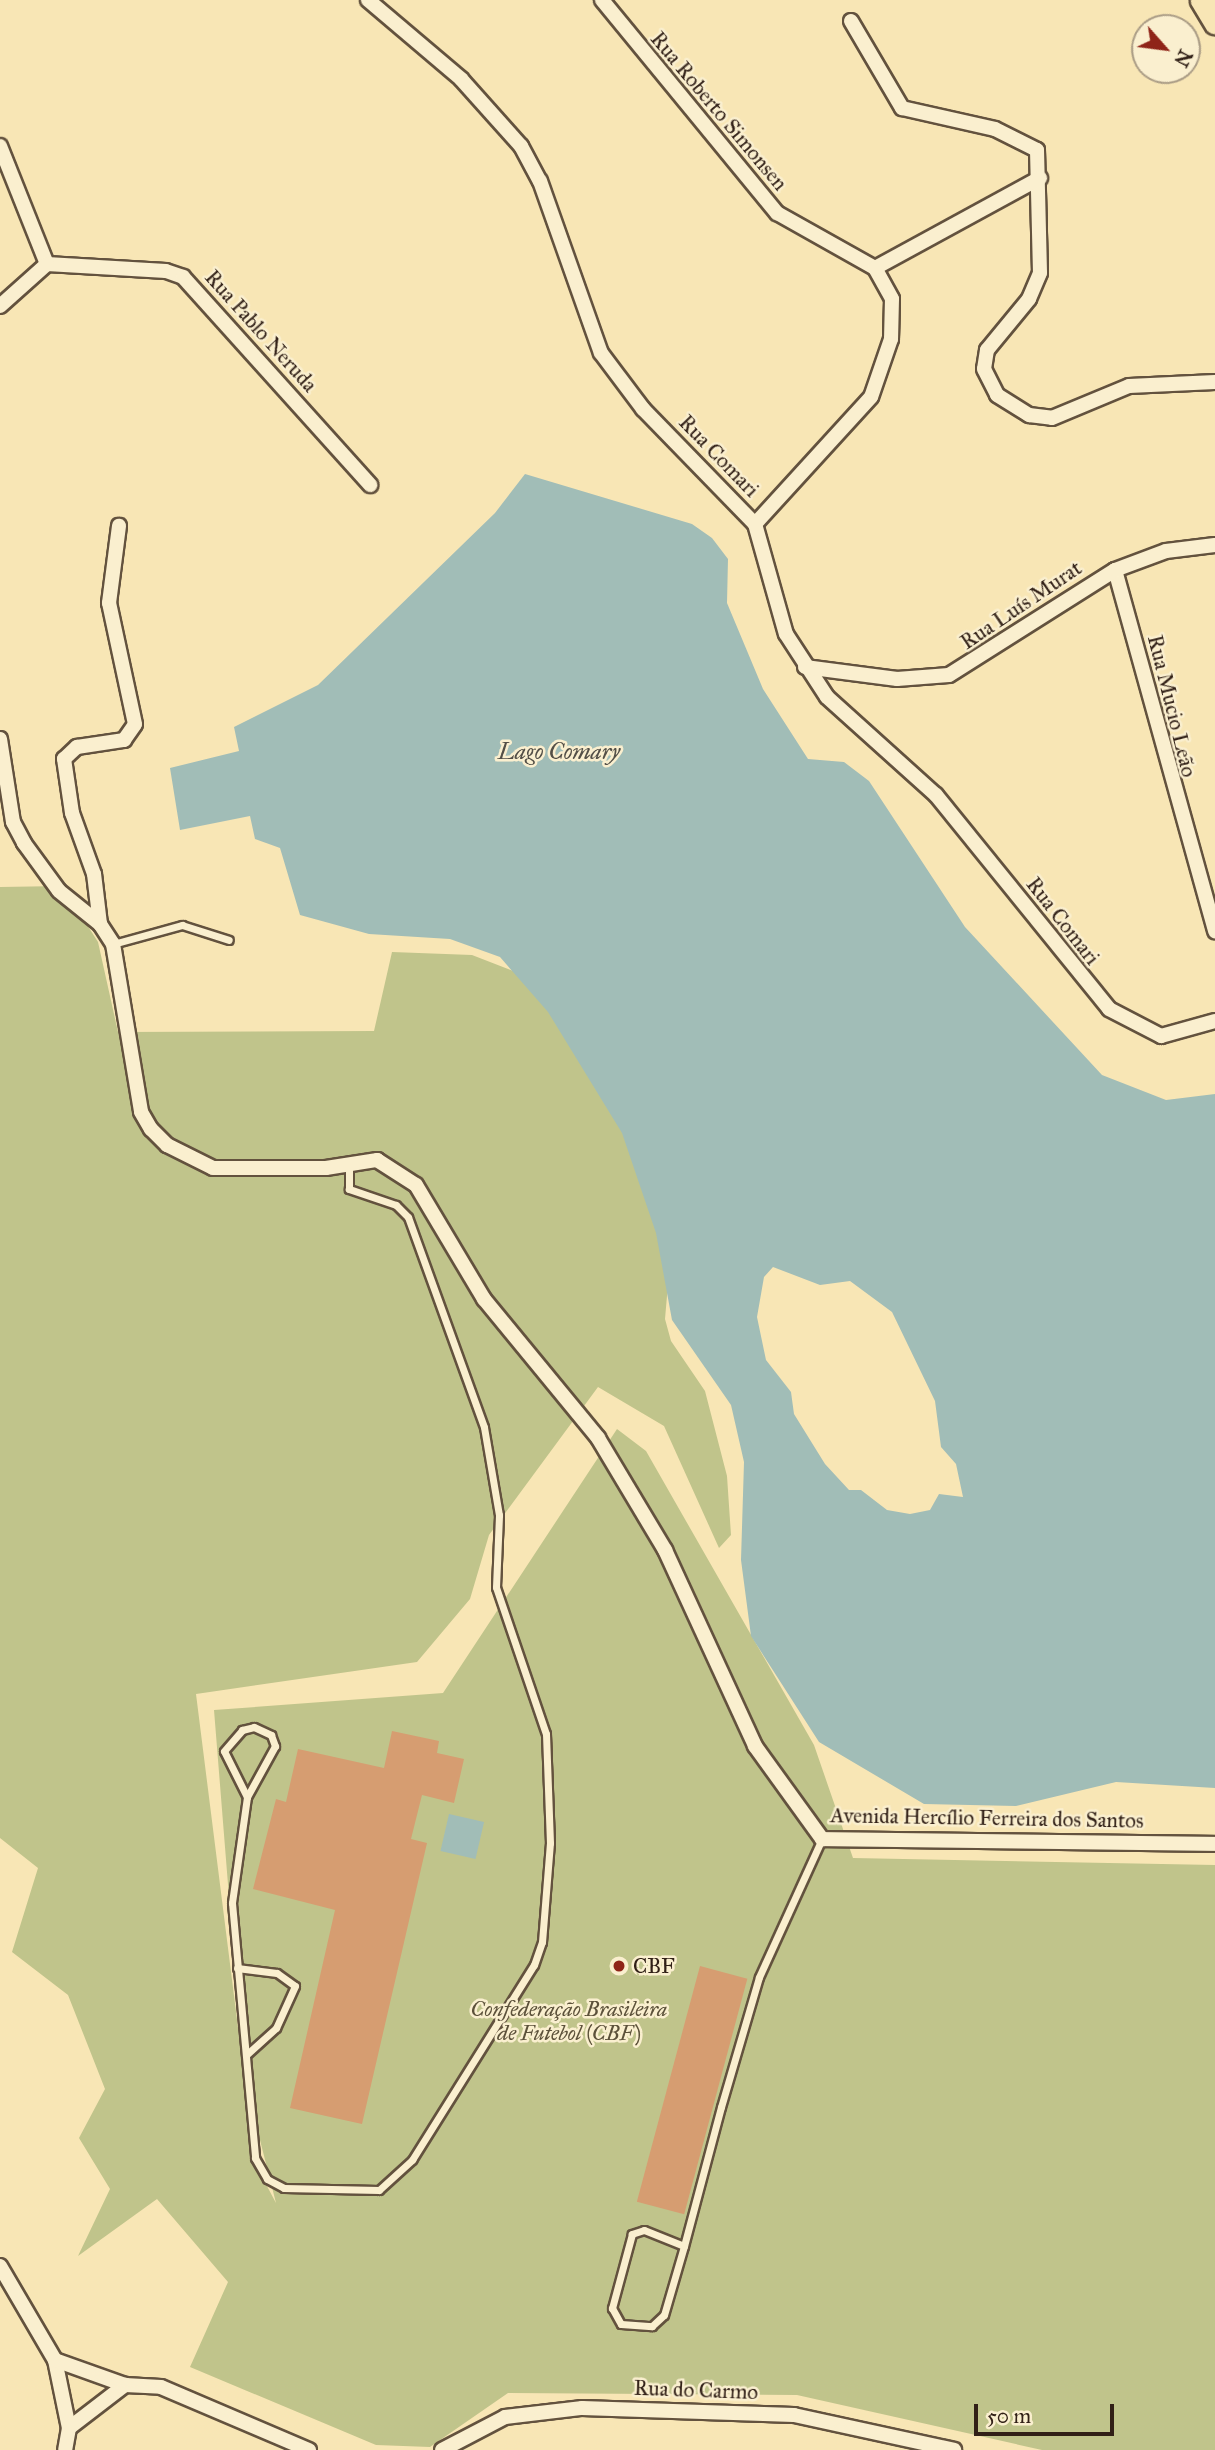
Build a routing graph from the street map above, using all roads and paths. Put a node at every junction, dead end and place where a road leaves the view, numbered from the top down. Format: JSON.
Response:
{"nodes":[{"id":1,"x":368,"y":0,"type":"edge"},
{"id":2,"x":602,"y":0,"type":"edge"},
{"id":3,"x":1202,"y":0,"type":"edge"},
{"id":4,"x":851,"y":21,"type":"dead end"},
{"id":5,"x":1215,"y":22,"type":"edge"},
{"id":6,"x":0,"y":146,"type":"edge"},
{"id":7,"x":1040,"y":178,"type":"junction"},
{"id":8,"x":47,"y":264,"type":"junction"},
{"id":9,"x":875,"y":268,"type":"junction"},
{"id":10,"x":0,"y":306,"type":"edge"},
{"id":11,"x":1215,"y":382,"type":"edge"},
{"id":12,"x":370,"y":485,"type":"dead end"},
{"id":13,"x":755,"y":524,"type":"junction"},
{"id":14,"x":119,"y":526,"type":"dead end"},
{"id":15,"x":1215,"y":545,"type":"edge"},
{"id":16,"x":1115,"y":570,"type":"junction"},
{"id":17,"x":805,"y":667,"type":"junction"},
{"id":18,"x":0,"y":739,"type":"edge"},
{"id":19,"x":100,"y":924,"type":"junction"},
{"id":20,"x":1215,"y":931,"type":"edge"},
{"id":21,"x":229,"y":940,"type":"dead end"},
{"id":22,"x":113,"y":944,"type":"junction"},
{"id":23,"x":1215,"y":1021,"type":"edge"},
{"id":24,"x":352,"y":1161,"type":"junction"},
{"id":25,"x":247,"y":1797,"type":"junction"},
{"id":26,"x":822,"y":1839,"type":"junction"},
{"id":27,"x":1215,"y":1844,"type":"edge"},
{"id":28,"x":237,"y":1968,"type":"junction"},
{"id":29,"x":247,"y":2054,"type":"junction"},
{"id":30,"x":684,"y":2246,"type":"junction"},
{"id":31,"x":0,"y":2266,"type":"edge"},
{"id":32,"x":55,"y":2360,"type":"junction"},
{"id":33,"x":125,"y":2385,"type":"junction"},
{"id":34,"x":69,"y":2428,"type":"junction"},
{"id":35,"x":65,"y":2450,"type":"edge"},
{"id":36,"x":309,"y":2450,"type":"edge"},
{"id":37,"x":442,"y":2450,"type":"edge"},
{"id":38,"x":954,"y":2450,"type":"edge"}],
"edges":[{"from":1,"to":13,"type":"street","name":"Rua Comari"},
{"from":2,"to":9,"type":"street","name":"Rua Roberto Simonsen"},
{"from":3,"to":5,"type":"main road"},
{"from":4,"to":7,"type":"street"},
{"from":6,"to":8,"type":"street"},
{"from":7,"to":9,"type":"street"},
{"from":7,"to":11,"type":"street"},
{"from":8,"to":10,"type":"street"},
{"from":8,"to":12,"type":"street","name":"Rua Pablo Neruda"},
{"from":9,"to":13,"type":"street"},
{"from":13,"to":17,"type":"street","name":"Rua Comari"},
{"from":14,"to":19,"type":"street"},
{"from":15,"to":16,"type":"street","name":"Rua Luís Murat"},
{"from":16,"to":17,"type":"street","name":"Rua Luís Murat"},
{"from":16,"to":20,"type":"street","name":"Rua Mucio Leão"},
{"from":17,"to":23,"type":"street","name":"Rua Comari"},
{"from":18,"to":19,"type":"street","name":"Avenida Hercílio Ferreira dos Santos"},
{"from":19,"to":22,"type":"street","name":"Avenida Hercílio Ferreira dos Santos"},
{"from":21,"to":22,"type":"lane"},
{"from":22,"to":24,"type":"street","name":"Avenida Hercílio Ferreira dos Santos"},
{"from":24,"to":26,"type":"street","name":"Avenida Hercílio Ferreira dos Santos"},
{"from":24,"to":29,"type":"lane"},
{"from":25,"to":25,"type":"lane"},
{"from":25,"to":28,"type":"lane"},
{"from":26,"to":27,"type":"street","name":"Avenida Hercílio Ferreira dos Santos"},
{"from":26,"to":30,"type":"lane"},
{"from":28,"to":29,"type":"lane"},
{"from":28,"to":29,"type":"lane"},
{"from":30,"to":30,"type":"lane"},
{"from":31,"to":32,"type":"street"},
{"from":32,"to":33,"type":"street"},
{"from":32,"to":34,"type":"street"},
{"from":33,"to":34,"type":"street"},
{"from":33,"to":36,"type":"street"},
{"from":34,"to":35,"type":"street"},
{"from":37,"to":38,"type":"street","name":"Rua do Carmo"}]}
